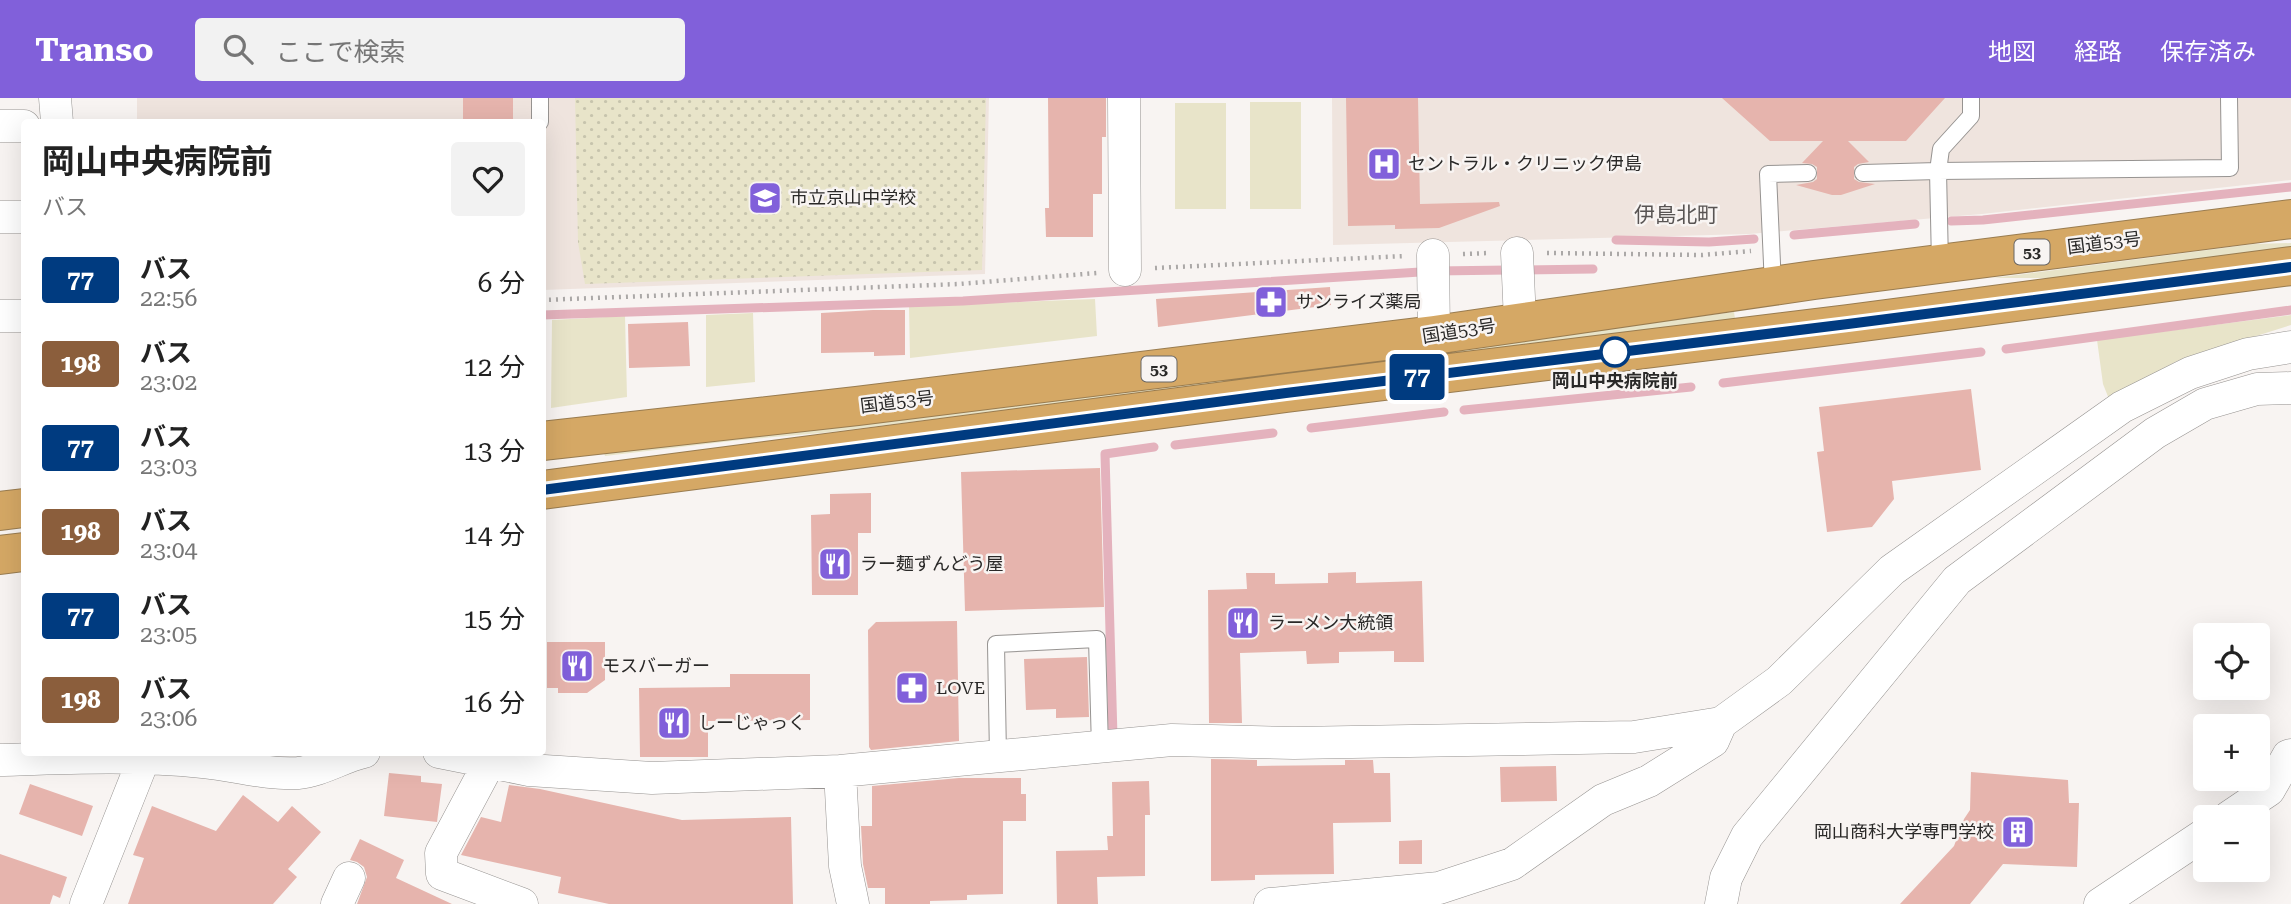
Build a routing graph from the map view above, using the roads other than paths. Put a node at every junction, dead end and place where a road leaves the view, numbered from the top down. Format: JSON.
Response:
{"nodes":[{"id":1,"x":55,"y":98,"type":"edge"},
{"id":2,"x":540,"y":98,"type":"edge"},
{"id":3,"x":1124,"y":98,"type":"edge"},
{"id":4,"x":1971,"y":98,"type":"edge"},
{"id":5,"x":2229,"y":98,"type":"edge"},
{"id":6,"x":57,"y":119,"type":"edge"},
{"id":7,"x":540,"y":119,"type":"edge"},
{"id":8,"x":0,"y":126,"type":"edge"},
{"id":9,"x":21,"y":126,"type":"edge"},
{"id":10,"x":1938,"y":171,"type":"junction"},
{"id":11,"x":1808,"y":173,"type":"dead end"},
{"id":12,"x":1863,"y":173,"type":"dead end"},
{"id":13,"x":21,"y":217,"type":"edge"},
{"id":14,"x":0,"y":218,"type":"edge"},
{"id":15,"x":2291,"y":219,"type":"edge"},
{"id":16,"x":1940,"y":263,"type":"junction"},
{"id":17,"x":1517,"y":264,"type":"dead end"},
{"id":18,"x":1433,"y":267,"type":"dead end"},
{"id":19,"x":2291,"y":267,"type":"edge"},
{"id":20,"x":1125,"y":270,"type":"dead end"},
{"id":21,"x":1773,"y":286,"type":"junction"},
{"id":22,"x":0,"y":316,"type":"edge"},
{"id":23,"x":21,"y":316,"type":"edge"},
{"id":24,"x":1520,"y":321,"type":"junction"},
{"id":25,"x":1776,"y":332,"type":"junction"},
{"id":26,"x":1434,"y":335,"type":"junction"},
{"id":27,"x":2291,"y":347,"type":"edge"},
{"id":28,"x":2291,"y":388,"type":"edge"},
{"id":29,"x":546,"y":441,"type":"edge"},
{"id":30,"x":546,"y":489,"type":"edge"},
{"id":31,"x":21,"y":508,"type":"edge"},
{"id":32,"x":0,"y":511,"type":"edge"},
{"id":33,"x":21,"y":552,"type":"edge"},
{"id":34,"x":0,"y":555,"type":"edge"},
{"id":35,"x":1721,"y":723,"type":"junction"},
{"id":36,"x":1101,"y":748,"type":"junction"},
{"id":37,"x":2291,"y":755,"type":"edge"},
{"id":38,"x":346,"y":756,"type":"edge"},
{"id":39,"x":457,"y":756,"type":"edge"},
{"id":40,"x":998,"y":757,"type":"junction"},
{"id":41,"x":144,"y":758,"type":"junction"},
{"id":42,"x":0,"y":761,"type":"edge"},
{"id":43,"x":529,"y":761,"type":"edge"},
{"id":44,"x":298,"y":763,"type":"edge"},
{"id":45,"x":489,"y":763,"type":"junction"},
{"id":46,"x":840,"y":771,"type":"junction"},
{"id":47,"x":2247,"y":805,"type":"edge"},
{"id":48,"x":2193,"y":842,"type":"edge"},
{"id":49,"x":86,"y":904,"type":"edge"},
{"id":50,"x":522,"y":904,"type":"edge"},
{"id":51,"x":853,"y":904,"type":"edge"},
{"id":52,"x":1270,"y":904,"type":"edge"},
{"id":53,"x":1721,"y":904,"type":"edge"},
{"id":54,"x":2100,"y":904,"type":"edge"}],
"edges":[{"from":1,"to":6,"type":"street"},
{"from":2,"to":7,"type":"lane"},
{"from":3,"to":20,"type":"street"},
{"from":4,"to":10,"type":"lane"},
{"from":5,"to":10,"type":"lane"},
{"from":8,"to":9,"type":"street"},
{"from":10,"to":12,"type":"lane"},
{"from":10,"to":16,"type":"lane"},
{"from":11,"to":21,"type":"lane"},
{"from":13,"to":14,"type":"street"},
{"from":15,"to":16,"type":"highway","name":"国道53号","number":"53"},
{"from":16,"to":21,"type":"highway","name":"国道53号","number":"53"},
{"from":17,"to":24,"type":"street"},
{"from":18,"to":26,"type":"street"},
{"from":19,"to":25,"type":"highway","number":"53"},
{"from":21,"to":24,"type":"highway","name":"国道53号","number":"53"},
{"from":21,"to":25,"type":"street"},
{"from":22,"to":23,"type":"street"},
{"from":24,"to":26,"type":"highway","name":"国道53号","number":"53"},
{"from":25,"to":30,"type":"highway","number":"53"},
{"from":26,"to":29,"type":"highway","name":"国道53号","number":"53"},
{"from":27,"to":35,"type":"street"},
{"from":28,"to":53,"type":"street"},
{"from":31,"to":32,"type":"highway"},
{"from":33,"to":34,"type":"highway"},
{"from":35,"to":36,"type":"street"},
{"from":35,"to":52,"type":"street"},
{"from":36,"to":40,"type":"street"},
{"from":36,"to":40,"type":"lane"},
{"from":37,"to":47,"type":"street"},
{"from":38,"to":44,"type":"street"},
{"from":39,"to":45,"type":"street"},
{"from":40,"to":46,"type":"street"},
{"from":41,"to":42,"type":"street"},
{"from":41,"to":44,"type":"street"},
{"from":41,"to":49,"type":"street"},
{"from":43,"to":45,"type":"street"},
{"from":43,"to":46,"type":"street"},
{"from":45,"to":50,"type":"street"},
{"from":46,"to":51,"type":"street"},
{"from":48,"to":54,"type":"street"}]}
